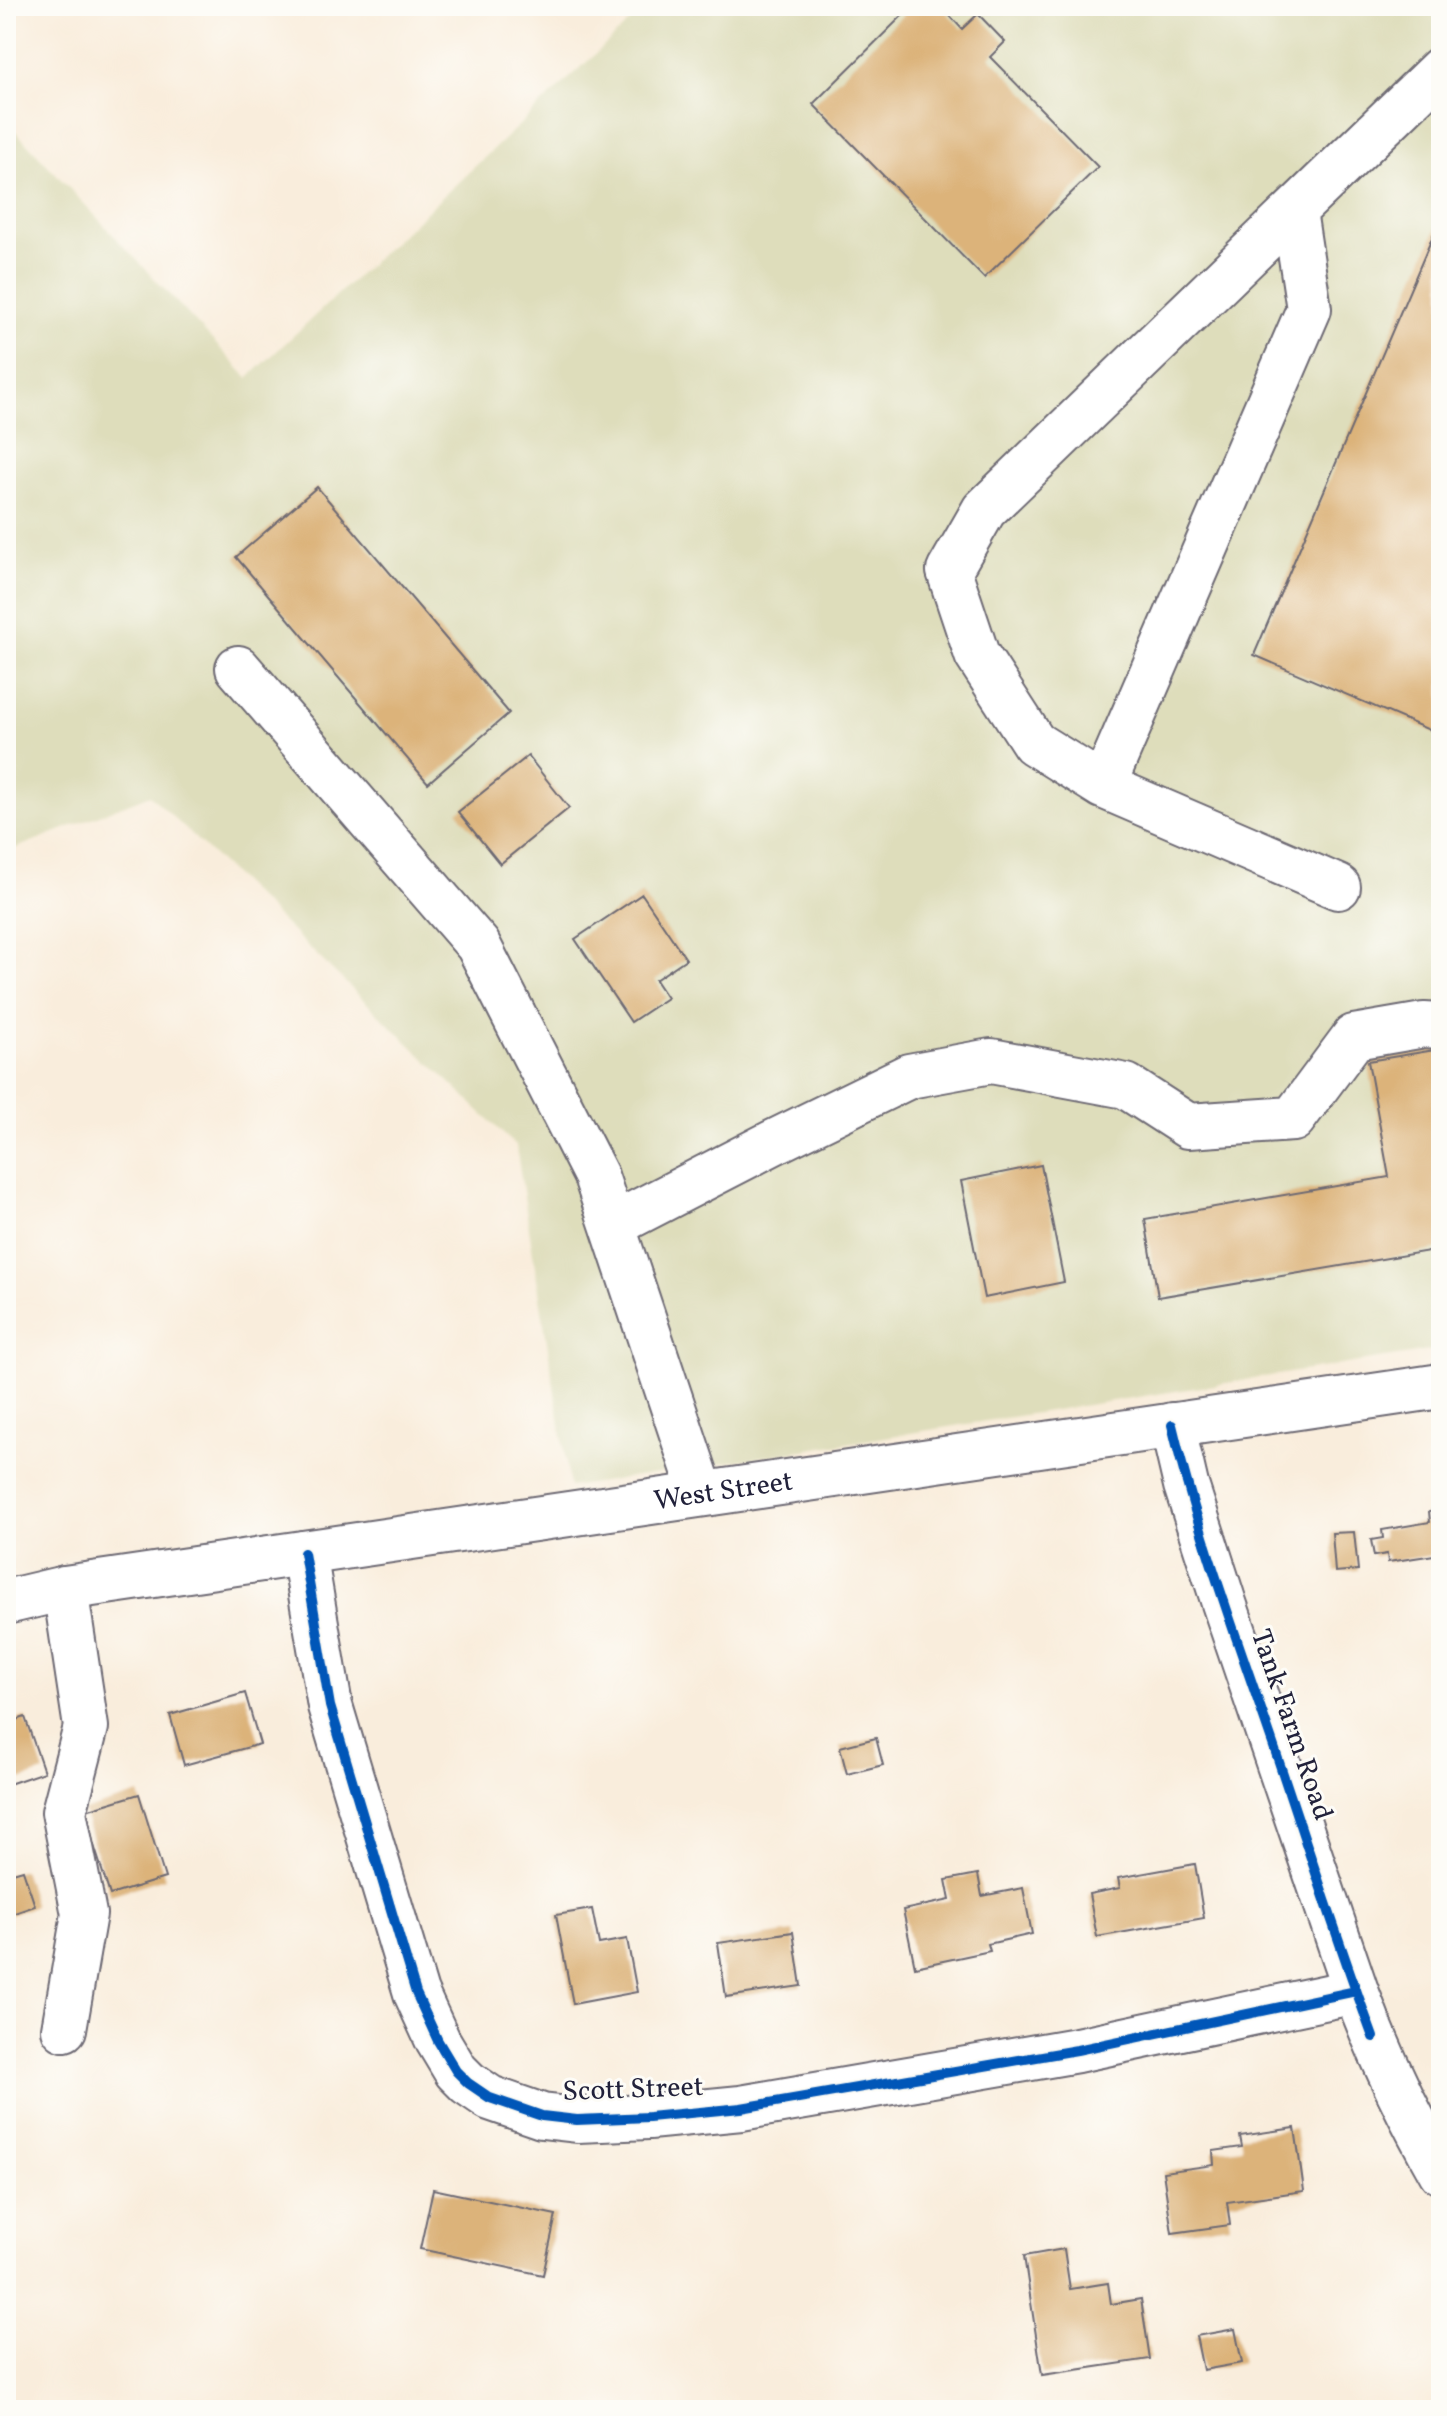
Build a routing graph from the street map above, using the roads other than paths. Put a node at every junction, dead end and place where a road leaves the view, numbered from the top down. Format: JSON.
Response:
{"nodes":[{"id":1,"x":1441,"y":69,"type":"edge"},
{"id":2,"x":1294,"y":211,"type":"junction"},
{"id":3,"x":238,"y":668,"type":"dead end"},
{"id":4,"x":1103,"y":786,"type":"junction"},
{"id":5,"x":1338,"y":887,"type":"dead end"},
{"id":6,"x":1441,"y":1026,"type":"edge"},
{"id":7,"x":613,"y":1225,"type":"junction"},
{"id":8,"x":1441,"y":1386,"type":"edge"},
{"id":9,"x":1172,"y":1425,"type":"junction"},
{"id":10,"x":702,"y":1494,"type":"junction"},
{"id":11,"x":304,"y":1553,"type":"junction"},
{"id":12,"x":65,"y":1588,"type":"junction"},
{"id":13,"x":6,"y":1602,"type":"edge"},
{"id":14,"x":1356,"y":1991,"type":"junction"},
{"id":15,"x":64,"y":2029,"type":"dead end"},
{"id":16,"x":1441,"y":2172,"type":"edge"}],
"edges":[{"from":1,"to":2,"type":"street"},
{"from":2,"to":4,"type":"street"},
{"from":2,"to":4,"type":"street"},
{"from":3,"to":7,"type":"street"},
{"from":4,"to":5,"type":"street"},
{"from":6,"to":7,"type":"street"},
{"from":7,"to":10,"type":"street"},
{"from":8,"to":9,"type":"street","name":"West Street"},
{"from":9,"to":10,"type":"street","name":"West Street"},
{"from":9,"to":14,"type":"street","name":"Tank Farm Road"},
{"from":10,"to":11,"type":"street","name":"West Street"},
{"from":11,"to":12,"type":"street","name":"West Street"},
{"from":11,"to":14,"type":"street","name":"Scott Street"},
{"from":12,"to":13,"type":"street","name":"West Street"},
{"from":12,"to":15,"type":"street"},
{"from":14,"to":16,"type":"street","name":"Tank Farm Road"}]}
